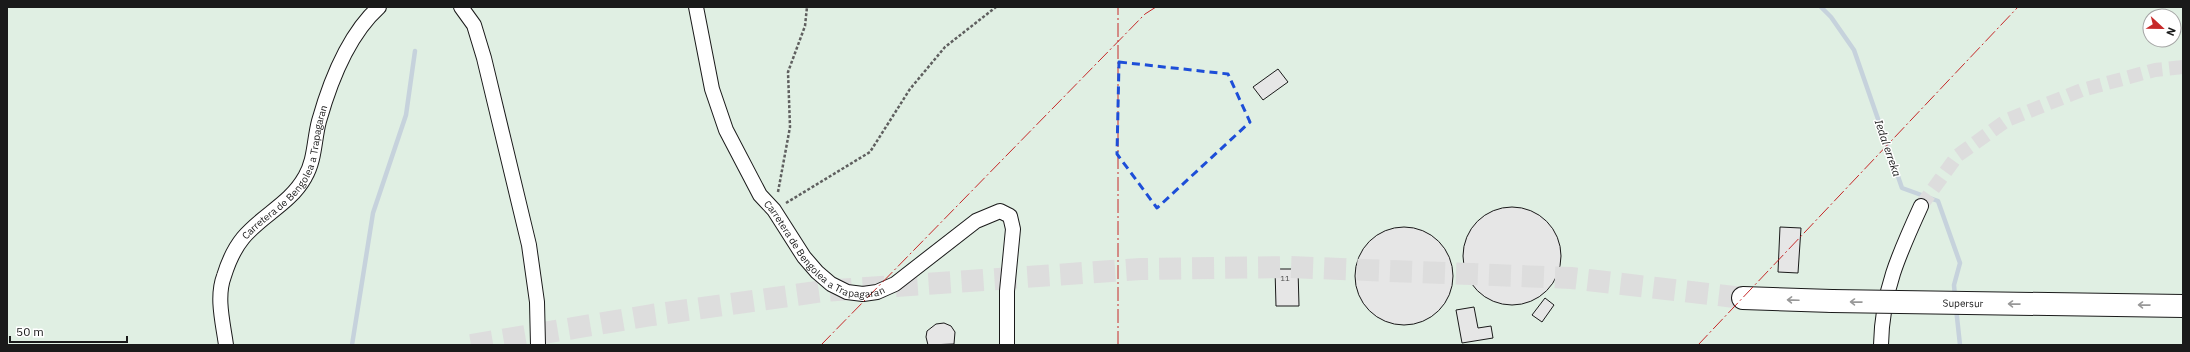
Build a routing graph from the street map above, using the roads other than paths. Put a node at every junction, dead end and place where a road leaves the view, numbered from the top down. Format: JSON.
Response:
{"nodes":[{"id":1,"x":379,"y":7,"type":"edge"},
{"id":2,"x":461,"y":7,"type":"edge"},
{"id":3,"x":696,"y":7,"type":"edge"},
{"id":4,"x":1921,"y":206,"type":"tunnel mouth"},
{"id":5,"x":1743,"y":298,"type":"tunnel mouth"},
{"id":6,"x":2183,"y":306,"type":"edge"},
{"id":7,"x":226,"y":345,"type":"edge"},
{"id":8,"x":538,"y":345,"type":"edge"},
{"id":9,"x":1007,"y":345,"type":"edge"},
{"id":10,"x":1881,"y":345,"type":"edge"}],
"edges":[{"from":1,"to":7,"type":"street","name":"Carretera de Bengolea a Trapagaran"},
{"from":2,"to":8,"type":"street"},
{"from":3,"to":9,"type":"street","name":"Carretera de Bengolea a Trapagaran"},
{"from":4,"to":10,"type":"street"},
{"from":6,"to":5,"type":"highway","name":"Supersur","one_way":true,"bridge":true}]}
